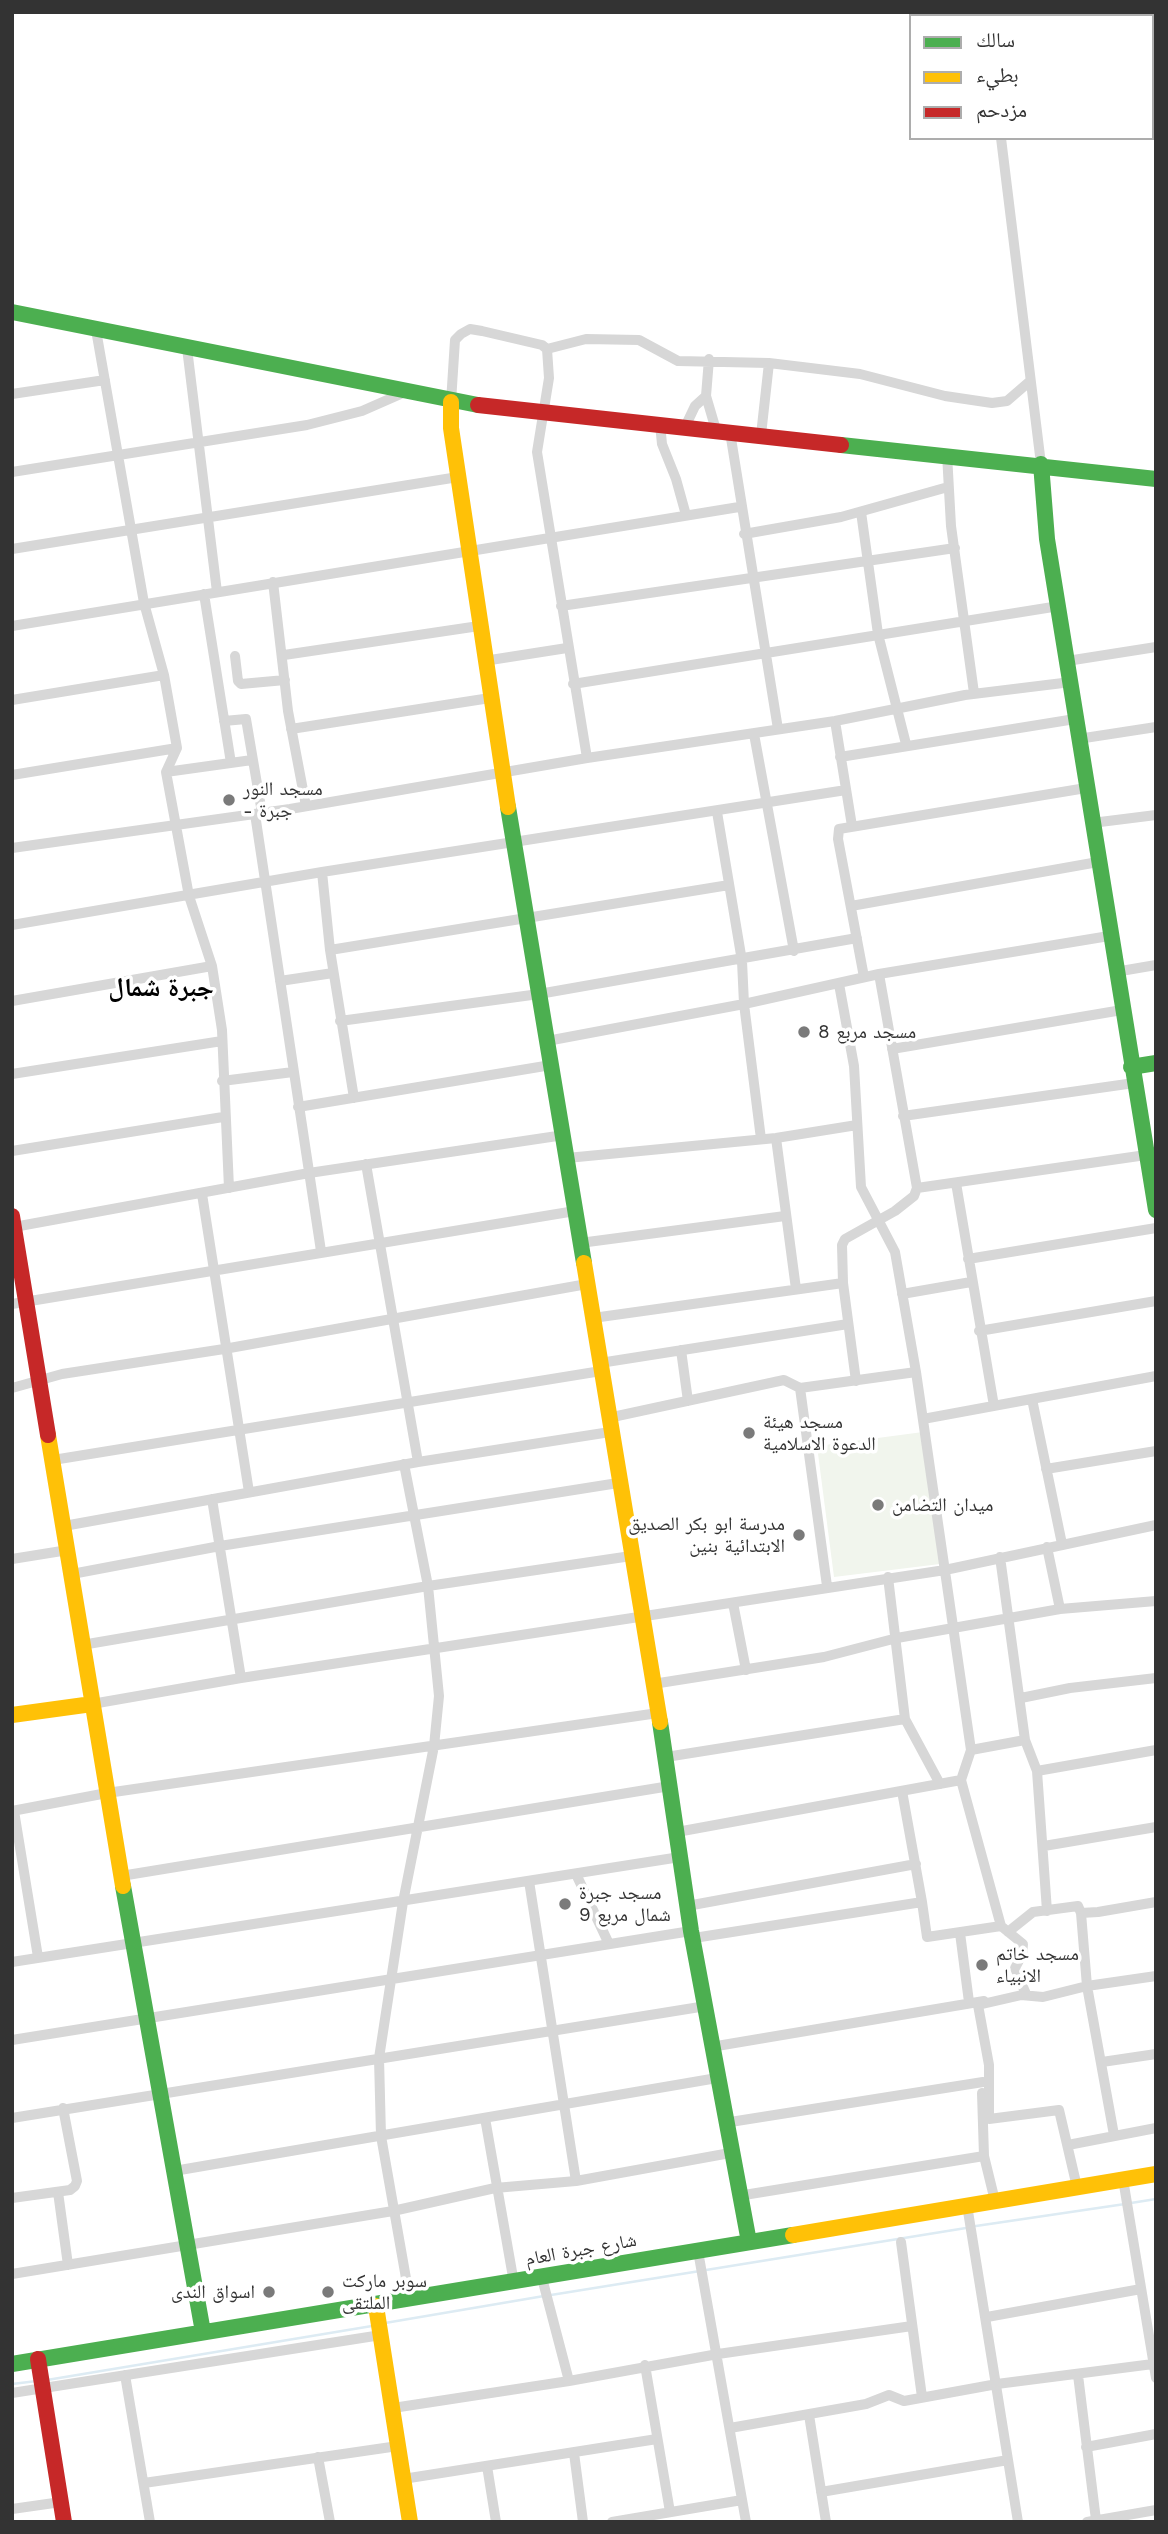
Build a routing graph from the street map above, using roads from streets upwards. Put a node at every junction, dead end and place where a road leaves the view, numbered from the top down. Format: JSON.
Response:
{"nodes":[{"id":1,"x":1001,"y":140,"type":"edge"},
{"id":2,"x":12,"y":313,"type":"edge"},
{"id":3,"x":96,"y":330,"type":"junction"},
{"id":4,"x":187,"y":348,"type":"junction"},
{"id":5,"x":547,"y":349,"type":"junction"},
{"id":6,"x":709,"y":359,"type":"junction"},
{"id":7,"x":769,"y":363,"type":"junction"},
{"id":8,"x":105,"y":380,"type":"junction"},
{"id":9,"x":1030,"y":382,"type":"junction"},
{"id":10,"x":403,"y":393,"type":"junction"},
{"id":11,"x":12,"y":394,"type":"edge"},
{"id":12,"x":706,"y":397,"type":"junction"},
{"id":13,"x":451,"y":402,"type":"junction"},
{"id":14,"x":544,"y":413,"type":"junction"},
{"id":15,"x":660,"y":424,"type":"junction"},
{"id":16,"x":685,"y":427,"type":"junction"},
{"id":17,"x":723,"y":431,"type":"junction"},
{"id":18,"x":761,"y":435,"type":"junction"},
{"id":19,"x":198,"y":444,"type":"junction"},
{"id":20,"x":947,"y":454,"type":"junction"},
{"id":21,"x":119,"y":456,"type":"junction"},
{"id":22,"x":1041,"y":464,"type":"junction"},
{"id":23,"x":12,"y":472,"type":"edge"},
{"id":24,"x":458,"y":477,"type":"junction"},
{"id":25,"x":1156,"y":479,"type":"edge"},
{"id":26,"x":948,"y":487,"type":"junction"},
{"id":27,"x":740,"y":507,"type":"junction"},
{"id":28,"x":861,"y":512,"type":"junction"},
{"id":29,"x":207,"y":515,"type":"junction"},
{"id":30,"x":686,"y":515,"type":"junction"},
{"id":31,"x":131,"y":530,"type":"junction"},
{"id":32,"x":744,"y":534,"type":"junction"},
{"id":33,"x":549,"y":536,"type":"junction"},
{"id":34,"x":12,"y":548,"type":"edge"},
{"id":35,"x":955,"y":548,"type":"junction"},
{"id":36,"x":468,"y":551,"type":"junction"},
{"id":37,"x":868,"y":562,"type":"junction"},
{"id":38,"x":751,"y":580,"type":"junction"},
{"id":39,"x":273,"y":582,"type":"junction"},
{"id":40,"x":217,"y":592,"type":"junction"},
{"id":41,"x":204,"y":594,"type":"junction"},
{"id":42,"x":144,"y":603,"type":"junction"},
{"id":43,"x":1059,"y":606,"type":"junction"},
{"id":44,"x":561,"y":607,"type":"junction"},
{"id":45,"x":962,"y":621,"type":"junction"},
{"id":46,"x":12,"y":626,"type":"edge"},
{"id":47,"x":479,"y":626,"type":"junction"},
{"id":48,"x":878,"y":634,"type":"junction"},
{"id":49,"x":1156,"y":646,"type":"edge"},
{"id":50,"x":567,"y":648,"type":"junction"},
{"id":51,"x":765,"y":652,"type":"junction"},
{"id":52,"x":284,"y":655,"type":"junction"},
{"id":53,"x":235,"y":656,"type":"dead end"},
{"id":54,"x":484,"y":661,"type":"junction"},
{"id":55,"x":1067,"y":661,"type":"junction"},
{"id":56,"x":164,"y":676,"type":"junction"},
{"id":57,"x":285,"y":680,"type":"junction"},
{"id":58,"x":1071,"y":682,"type":"junction"},
{"id":59,"x":573,"y":684,"type":"junction"},
{"id":60,"x":974,"y":694,"type":"junction"},
{"id":61,"x":490,"y":698,"type":"junction"},
{"id":62,"x":12,"y":701,"type":"edge"},
{"id":63,"x":900,"y":709,"type":"junction"},
{"id":64,"x":1075,"y":719,"type":"junction"},
{"id":65,"x":224,"y":721,"type":"junction"},
{"id":66,"x":835,"y":721,"type":"junction"},
{"id":67,"x":1156,"y":727,"type":"edge"},
{"id":68,"x":291,"y":729,"type":"junction"},
{"id":69,"x":778,"y":729,"type":"junction"},
{"id":70,"x":754,"y":734,"type":"junction"},
{"id":71,"x":1078,"y":739,"type":"junction"},
{"id":72,"x":906,"y":744,"type":"junction"},
{"id":73,"x":177,"y":748,"type":"junction"},
{"id":74,"x":840,"y":757,"type":"junction"},
{"id":75,"x":587,"y":758,"type":"junction"},
{"id":76,"x":252,"y":760,"type":"junction"},
{"id":77,"x":230,"y":763,"type":"junction"},
{"id":78,"x":166,"y":772,"type":"junction"},
{"id":79,"x":503,"y":773,"type":"junction"},
{"id":80,"x":12,"y":775,"type":"edge"},
{"id":81,"x":1086,"y":788,"type":"junction"},
{"id":82,"x":846,"y":790,"type":"junction"},
{"id":83,"x":767,"y":803,"type":"junction"},
{"id":84,"x":306,"y":806,"type":"junction"},
{"id":85,"x":716,"y":812,"type":"junction"},
{"id":86,"x":259,"y":814,"type":"junction"},
{"id":87,"x":1156,"y":814,"type":"edge"},
{"id":88,"x":177,"y":823,"type":"junction"},
{"id":89,"x":1092,"y":823,"type":"junction"},
{"id":90,"x":852,"y":826,"type":"junction"},
{"id":91,"x":514,"y":844,"type":"junction"},
{"id":92,"x":12,"y":848,"type":"edge"},
{"id":93,"x":1097,"y":862,"type":"junction"},
{"id":94,"x":322,"y":872,"type":"junction"},
{"id":95,"x":266,"y":882,"type":"junction"},
{"id":96,"x":729,"y":885,"type":"junction"},
{"id":97,"x":188,"y":896,"type":"junction"},
{"id":98,"x":851,"y":906,"type":"junction"},
{"id":99,"x":527,"y":919,"type":"junction"},
{"id":100,"x":12,"y":925,"type":"edge"},
{"id":101,"x":1109,"y":936,"type":"junction"},
{"id":102,"x":857,"y":938,"type":"junction"},
{"id":103,"x":330,"y":950,"type":"junction"},
{"id":104,"x":794,"y":951,"type":"junction"},
{"id":105,"x":741,"y":961,"type":"junction"},
{"id":106,"x":1156,"y":965,"type":"edge"},
{"id":107,"x":212,"y":966,"type":"junction"},
{"id":108,"x":1115,"y":972,"type":"junction"},
{"id":109,"x":333,"y":973,"type":"junction"},
{"id":110,"x":879,"y":974,"type":"junction"},
{"id":111,"x":864,"y":977,"type":"junction"},
{"id":112,"x":280,"y":981,"type":"junction"},
{"id":113,"x":839,"y":984,"type":"junction"},
{"id":114,"x":539,"y":994,"type":"junction"},
{"id":115,"x":12,"y":1001,"type":"edge"},
{"id":116,"x":744,"y":1004,"type":"junction"},
{"id":117,"x":1122,"y":1010,"type":"junction"},
{"id":118,"x":340,"y":1021,"type":"junction"},
{"id":119,"x":222,"y":1041,"type":"junction"},
{"id":120,"x":547,"y":1041,"type":"junction"},
{"id":121,"x":892,"y":1049,"type":"junction"},
{"id":122,"x":1156,"y":1063,"type":"edge"},
{"id":123,"x":551,"y":1065,"type":"junction"},
{"id":124,"x":293,"y":1072,"type":"junction"},
{"id":125,"x":12,"y":1074,"type":"edge"},
{"id":126,"x":1133,"y":1075,"type":"junction"},
{"id":127,"x":222,"y":1081,"type":"junction"},
{"id":128,"x":354,"y":1098,"type":"junction"},
{"id":129,"x":298,"y":1107,"type":"junction"},
{"id":130,"x":903,"y":1116,"type":"junction"},
{"id":131,"x":223,"y":1117,"type":"junction"},
{"id":132,"x":857,"y":1125,"type":"junction"},
{"id":133,"x":564,"y":1135,"type":"junction"},
{"id":134,"x":776,"y":1138,"type":"junction"},
{"id":135,"x":761,"y":1139,"type":"junction"},
{"id":136,"x":12,"y":1151,"type":"edge"},
{"id":137,"x":1146,"y":1155,"type":"junction"},
{"id":138,"x":567,"y":1158,"type":"junction"},
{"id":139,"x":366,"y":1164,"type":"junction"},
{"id":140,"x":1153,"y":1171,"type":"edge"},
{"id":141,"x":309,"y":1173,"type":"junction"},
{"id":142,"x":956,"y":1184,"type":"junction"},
{"id":143,"x":229,"y":1188,"type":"junction"},
{"id":144,"x":917,"y":1188,"type":"junction"},
{"id":145,"x":202,"y":1194,"type":"junction"},
{"id":146,"x":1156,"y":1210,"type":"edge"},
{"id":147,"x":575,"y":1211,"type":"junction"},
{"id":148,"x":785,"y":1216,"type":"junction"},
{"id":149,"x":878,"y":1218,"type":"junction"},
{"id":150,"x":13,"y":1222,"type":"edge"},
{"id":151,"x":1156,"y":1228,"type":"edge"},
{"id":152,"x":378,"y":1242,"type":"junction"},
{"id":153,"x":580,"y":1243,"type":"junction"},
{"id":154,"x":321,"y":1251,"type":"junction"},
{"id":155,"x":968,"y":1259,"type":"junction"},
{"id":156,"x":213,"y":1270,"type":"junction"},
{"id":157,"x":971,"y":1282,"type":"junction"},
{"id":158,"x":587,"y":1283,"type":"junction"},
{"id":159,"x":843,"y":1283,"type":"junction"},
{"id":160,"x":796,"y":1289,"type":"junction"},
{"id":161,"x":902,"y":1294,"type":"junction"},
{"id":162,"x":1156,"y":1301,"type":"edge"},
{"id":163,"x":20,"y":1303,"type":"edge"},
{"id":164,"x":593,"y":1318,"type":"junction"},
{"id":165,"x":392,"y":1319,"type":"junction"},
{"id":166,"x":848,"y":1324,"type":"junction"},
{"id":167,"x":979,"y":1331,"type":"junction"},
{"id":168,"x":224,"y":1349,"type":"junction"},
{"id":169,"x":681,"y":1350,"type":"junction"},
{"id":170,"x":600,"y":1367,"type":"junction"},
{"id":171,"x":916,"y":1372,"type":"junction"},
{"id":172,"x":1156,"y":1376,"type":"edge"},
{"id":173,"x":40,"y":1381,"type":"junction"},
{"id":174,"x":856,"y":1381,"type":"junction"},
{"id":175,"x":12,"y":1388,"type":"edge"},
{"id":176,"x":800,"y":1388,"type":"junction"},
{"id":177,"x":1032,"y":1399,"type":"junction"},
{"id":178,"x":408,"y":1400,"type":"junction"},
{"id":179,"x":688,"y":1401,"type":"junction"},
{"id":180,"x":994,"y":1406,"type":"junction"},
{"id":181,"x":923,"y":1419,"type":"junction"},
{"id":182,"x":609,"y":1425,"type":"junction"},
{"id":183,"x":238,"y":1429,"type":"junction"},
{"id":184,"x":1156,"y":1451,"type":"edge"},
{"id":185,"x":53,"y":1460,"type":"junction"},
{"id":186,"x":418,"y":1462,"type":"junction"},
{"id":187,"x":404,"y":1464,"type":"junction"},
{"id":188,"x":1046,"y":1469,"type":"junction"},
{"id":189,"x":618,"y":1483,"type":"junction"},
{"id":190,"x":249,"y":1492,"type":"junction"},
{"id":191,"x":212,"y":1499,"type":"junction"},
{"id":192,"x":413,"y":1514,"type":"junction"},
{"id":193,"x":1156,"y":1525,"type":"edge"},
{"id":194,"x":64,"y":1526,"type":"junction"},
{"id":195,"x":1062,"y":1544,"type":"junction"},
{"id":196,"x":220,"y":1546,"type":"junction"},
{"id":197,"x":1047,"y":1548,"type":"junction"},
{"id":198,"x":68,"y":1550,"type":"junction"},
{"id":199,"x":631,"y":1556,"type":"junction"},
{"id":200,"x":1000,"y":1558,"type":"junction"},
{"id":201,"x":12,"y":1559,"type":"edge"},
{"id":202,"x":945,"y":1570,"type":"junction"},
{"id":203,"x":72,"y":1574,"type":"junction"},
{"id":204,"x":888,"y":1577,"type":"junction"},
{"id":205,"x":428,"y":1586,"type":"junction"},
{"id":206,"x":827,"y":1586,"type":"junction"},
{"id":207,"x":1156,"y":1601,"type":"edge"},
{"id":208,"x":733,"y":1603,"type":"junction"},
{"id":209,"x":1060,"y":1609,"type":"junction"},
{"id":210,"x":1009,"y":1617,"type":"junction"},
{"id":211,"x":642,"y":1618,"type":"junction"},
{"id":212,"x":230,"y":1619,"type":"junction"},
{"id":213,"x":954,"y":1628,"type":"junction"},
{"id":214,"x":897,"y":1638,"type":"junction"},
{"id":215,"x":82,"y":1645,"type":"junction"},
{"id":216,"x":435,"y":1648,"type":"junction"},
{"id":217,"x":746,"y":1670,"type":"junction"},
{"id":218,"x":241,"y":1678,"type":"junction"},
{"id":219,"x":1156,"y":1678,"type":"edge"},
{"id":220,"x":653,"y":1684,"type":"junction"},
{"id":221,"x":1021,"y":1698,"type":"junction"},
{"id":222,"x":92,"y":1704,"type":"junction"},
{"id":223,"x":658,"y":1713,"type":"junction"},
{"id":224,"x":12,"y":1715,"type":"edge"},
{"id":225,"x":905,"y":1718,"type":"junction"},
{"id":226,"x":1025,"y":1740,"type":"junction"},
{"id":227,"x":434,"y":1746,"type":"junction"},
{"id":228,"x":971,"y":1750,"type":"junction"},
{"id":229,"x":1156,"y":1750,"type":"edge"},
{"id":230,"x":666,"y":1757,"type":"junction"},
{"id":231,"x":1037,"y":1771,"type":"junction"},
{"id":232,"x":961,"y":1780,"type":"junction"},
{"id":233,"x":940,"y":1784,"type":"junction"},
{"id":234,"x":670,"y":1786,"type":"junction"},
{"id":235,"x":902,"y":1791,"type":"junction"},
{"id":236,"x":107,"y":1793,"type":"junction"},
{"id":237,"x":13,"y":1811,"type":"edge"},
{"id":238,"x":420,"y":1826,"type":"junction"},
{"id":239,"x":1156,"y":1827,"type":"edge"},
{"id":240,"x":677,"y":1832,"type":"junction"},
{"id":241,"x":1044,"y":1846,"type":"junction"},
{"id":242,"x":680,"y":1857,"type":"junction"},
{"id":243,"x":916,"y":1864,"type":"junction"},
{"id":244,"x":576,"y":1874,"type":"junction"},
{"id":245,"x":121,"y":1876,"type":"junction"},
{"id":246,"x":529,"y":1881,"type":"junction"},
{"id":247,"x":25,"y":1883,"type":"junction"},
{"id":248,"x":12,"y":1886,"type":"edge"},
{"id":249,"x":403,"y":1902,"type":"junction"},
{"id":250,"x":922,"y":1902,"type":"junction"},
{"id":251,"x":1156,"y":1902,"type":"edge"},
{"id":252,"x":687,"y":1906,"type":"junction"},
{"id":253,"x":1047,"y":1911,"type":"junction"},
{"id":254,"x":1081,"y":1913,"type":"junction"},
{"id":255,"x":1005,"y":1929,"type":"junction"},
{"id":256,"x":960,"y":1933,"type":"junction"},
{"id":257,"x":692,"y":1934,"type":"junction"},
{"id":258,"x":132,"y":1943,"type":"junction"},
{"id":259,"x":608,"y":1944,"type":"junction"},
{"id":260,"x":539,"y":1954,"type":"junction"},
{"id":261,"x":38,"y":1958,"type":"junction"},
{"id":262,"x":12,"y":1962,"type":"edge"},
{"id":263,"x":1156,"y":1976,"type":"edge"},
{"id":264,"x":392,"y":1977,"type":"junction"},
{"id":265,"x":1087,"y":1986,"type":"junction"},
{"id":266,"x":1026,"y":1994,"type":"junction"},
{"id":267,"x":972,"y":2002,"type":"junction"},
{"id":268,"x":706,"y":2006,"type":"junction"},
{"id":269,"x":146,"y":2018,"type":"junction"},
{"id":270,"x":554,"y":2030,"type":"junction"},
{"id":271,"x":12,"y":2040,"type":"edge"},
{"id":272,"x":711,"y":2047,"type":"junction"},
{"id":273,"x":1156,"y":2054,"type":"edge"},
{"id":274,"x":379,"y":2058,"type":"junction"},
{"id":275,"x":1102,"y":2062,"type":"junction"},
{"id":276,"x":987,"y":2064,"type":"junction"},
{"id":277,"x":717,"y":2078,"type":"junction"},
{"id":278,"x":983,"y":2082,"type":"junction"},
{"id":279,"x":161,"y":2092,"type":"junction"},
{"id":280,"x":566,"y":2104,"type":"junction"},
{"id":281,"x":63,"y":2108,"type":"junction"},
{"id":282,"x":1059,"y":2110,"type":"junction"},
{"id":283,"x":12,"y":2118,"type":"edge"},
{"id":284,"x":485,"y":2118,"type":"junction"},
{"id":285,"x":724,"y":2123,"type":"junction"},
{"id":286,"x":981,"y":2124,"type":"junction"},
{"id":287,"x":1156,"y":2128,"type":"edge"},
{"id":288,"x":1114,"y":2135,"type":"junction"},
{"id":289,"x":381,"y":2136,"type":"junction"},
{"id":290,"x":1068,"y":2145,"type":"junction"},
{"id":291,"x":730,"y":2153,"type":"junction"},
{"id":292,"x":984,"y":2156,"type":"junction"},
{"id":293,"x":174,"y":2171,"type":"junction"},
{"id":294,"x":1156,"y":2174,"type":"edge"},
{"id":295,"x":1123,"y":2179,"type":"junction"},
{"id":296,"x":576,"y":2180,"type":"junction"},
{"id":297,"x":1077,"y":2187,"type":"junction"},
{"id":298,"x":495,"y":2188,"type":"junction"},
{"id":299,"x":58,"y":2192,"type":"junction"},
{"id":300,"x":738,"y":2196,"type":"junction"},
{"id":301,"x":12,"y":2198,"type":"edge"},
{"id":302,"x":995,"y":2201,"type":"junction"},
{"id":303,"x":967,"y":2205,"type":"junction"},
{"id":304,"x":393,"y":2211,"type":"junction"},
{"id":305,"x":749,"y":2242,"type":"junction"},
{"id":306,"x":901,"y":2242,"type":"dead end"},
{"id":307,"x":187,"y":2245,"type":"junction"},
{"id":308,"x":698,"y":2250,"type":"junction"},
{"id":309,"x":68,"y":2265,"type":"junction"},
{"id":310,"x":12,"y":2274,"type":"edge"},
{"id":311,"x":542,"y":2278,"type":"junction"},
{"id":312,"x":514,"y":2283,"type":"junction"},
{"id":313,"x":1141,"y":2289,"type":"junction"},
{"id":314,"x":410,"y":2301,"type":"junction"},
{"id":315,"x":376,"y":2306,"type":"junction"},
{"id":316,"x":987,"y":2317,"type":"junction"},
{"id":317,"x":912,"y":2326,"type":"junction"},
{"id":318,"x":203,"y":2332,"type":"junction"},
{"id":319,"x":381,"y":2335,"type":"junction"},
{"id":320,"x":718,"y":2354,"type":"junction"},
{"id":321,"x":38,"y":2359,"type":"junction"},
{"id":322,"x":12,"y":2364,"type":"edge"},
{"id":323,"x":1153,"y":2364,"type":"junction"},
{"id":324,"x":645,"y":2365,"type":"junction"},
{"id":325,"x":125,"y":2375,"type":"junction"},
{"id":326,"x":1077,"y":2375,"type":"junction"},
{"id":327,"x":1156,"y":2378,"type":"edge"},
{"id":328,"x":569,"y":2381,"type":"junction"},
{"id":329,"x":997,"y":2384,"type":"junction"},
{"id":330,"x":43,"y":2388,"type":"junction"},
{"id":331,"x":12,"y":2393,"type":"edge"},
{"id":332,"x":922,"y":2397,"type":"junction"},
{"id":333,"x":393,"y":2407,"type":"junction"},
{"id":334,"x":809,"y":2415,"type":"junction"},
{"id":335,"x":730,"y":2428,"type":"junction"},
{"id":336,"x":1156,"y":2434,"type":"edge"},
{"id":337,"x":657,"y":2439,"type":"junction"},
{"id":338,"x":398,"y":2446,"type":"junction"},
{"id":339,"x":1086,"y":2447,"type":"junction"},
{"id":340,"x":574,"y":2454,"type":"junction"},
{"id":341,"x":318,"y":2457,"type":"junction"},
{"id":342,"x":1008,"y":2460,"type":"junction"},
{"id":343,"x":487,"y":2466,"type":"junction"},
{"id":344,"x":403,"y":2479,"type":"junction"},
{"id":345,"x":144,"y":2483,"type":"junction"},
{"id":346,"x":821,"y":2492,"type":"junction"},
{"id":347,"x":742,"y":2500,"type":"junction"},
{"id":348,"x":61,"y":2502,"type":"junction"},
{"id":349,"x":12,"y":2509,"type":"edge"},
{"id":350,"x":1156,"y":2510,"type":"edge"},
{"id":351,"x":670,"y":2512,"type":"junction"},
{"id":352,"x":1092,"y":2521,"type":"edge"},
{"id":353,"x":64,"y":2522,"type":"edge"},
{"id":354,"x":150,"y":2522,"type":"edge"},
{"id":355,"x":330,"y":2522,"type":"edge"},
{"id":356,"x":410,"y":2522,"type":"edge"},
{"id":357,"x":496,"y":2522,"type":"edge"},
{"id":358,"x":583,"y":2522,"type":"edge"},
{"id":359,"x":612,"y":2522,"type":"edge"},
{"id":360,"x":746,"y":2522,"type":"edge"},
{"id":361,"x":825,"y":2522,"type":"edge"},
{"id":362,"x":1018,"y":2522,"type":"edge"}],
"edges":[{"from":1,"to":9,"type":"street"},
{"from":2,"to":3,"type":"street"},
{"from":3,"to":4,"type":"street"},
{"from":3,"to":8,"type":"street"},
{"from":4,"to":10,"type":"street"},
{"from":4,"to":19,"type":"street"},
{"from":5,"to":6,"type":"street"},
{"from":5,"to":13,"type":"street"},
{"from":5,"to":14,"type":"street"},
{"from":6,"to":7,"type":"street"},
{"from":6,"to":12,"type":"street"},
{"from":7,"to":9,"type":"street"},
{"from":7,"to":18,"type":"street"},
{"from":8,"to":11,"type":"street"},
{"from":8,"to":21,"type":"street"},
{"from":9,"to":22,"type":"street"},
{"from":10,"to":13,"type":"street"},
{"from":10,"to":19,"type":"street"},
{"from":12,"to":16,"type":"street"},
{"from":12,"to":17,"type":"street"},
{"from":13,"to":14,"type":"street"},
{"from":13,"to":24,"type":"street"},
{"from":14,"to":15,"type":"street"},
{"from":14,"to":33,"type":"street"},
{"from":15,"to":16,"type":"street"},
{"from":15,"to":30,"type":"street"},
{"from":16,"to":17,"type":"street"},
{"from":17,"to":18,"type":"street"},
{"from":17,"to":27,"type":"street"},
{"from":18,"to":20,"type":"street"},
{"from":19,"to":21,"type":"street"},
{"from":19,"to":29,"type":"street"},
{"from":20,"to":22,"type":"street"},
{"from":20,"to":26,"type":"street"},
{"from":21,"to":23,"type":"street"},
{"from":21,"to":31,"type":"street"},
{"from":22,"to":25,"type":"street"},
{"from":22,"to":43,"type":"street"},
{"from":24,"to":29,"type":"street"},
{"from":24,"to":36,"type":"street"},
{"from":26,"to":28,"type":"street"},
{"from":26,"to":35,"type":"street"},
{"from":27,"to":30,"type":"street"},
{"from":27,"to":32,"type":"street"},
{"from":28,"to":32,"type":"street"},
{"from":28,"to":37,"type":"street"},
{"from":29,"to":31,"type":"street"},
{"from":29,"to":40,"type":"street"},
{"from":30,"to":33,"type":"street"},
{"from":31,"to":34,"type":"street"},
{"from":31,"to":42,"type":"street"},
{"from":32,"to":38,"type":"street"},
{"from":33,"to":36,"type":"street"},
{"from":33,"to":44,"type":"street"},
{"from":35,"to":37,"type":"street"},
{"from":35,"to":45,"type":"street"},
{"from":36,"to":39,"type":"street"},
{"from":36,"to":47,"type":"street"},
{"from":37,"to":38,"type":"street"},
{"from":37,"to":48,"type":"street"},
{"from":38,"to":44,"type":"street"},
{"from":38,"to":51,"type":"street"},
{"from":39,"to":40,"type":"street"},
{"from":39,"to":52,"type":"street"},
{"from":40,"to":41,"type":"street"},
{"from":41,"to":42,"type":"street"},
{"from":41,"to":65,"type":"street"},
{"from":42,"to":46,"type":"street"},
{"from":42,"to":56,"type":"street"},
{"from":43,"to":45,"type":"street"},
{"from":43,"to":55,"type":"street"},
{"from":44,"to":50,"type":"street"},
{"from":45,"to":48,"type":"street"},
{"from":45,"to":60,"type":"street"},
{"from":47,"to":52,"type":"street"},
{"from":47,"to":54,"type":"street"},
{"from":48,"to":51,"type":"street"},
{"from":48,"to":63,"type":"street"},
{"from":49,"to":55,"type":"street"},
{"from":50,"to":54,"type":"street"},
{"from":50,"to":59,"type":"street"},
{"from":51,"to":59,"type":"street"},
{"from":51,"to":69,"type":"street"},
{"from":52,"to":57,"type":"street"},
{"from":53,"to":57,"type":"street"},
{"from":54,"to":61,"type":"street"},
{"from":55,"to":58,"type":"street"},
{"from":56,"to":62,"type":"street"},
{"from":56,"to":73,"type":"street"},
{"from":57,"to":68,"type":"street"},
{"from":58,"to":60,"type":"street"},
{"from":58,"to":64,"type":"street"},
{"from":59,"to":75,"type":"street"},
{"from":60,"to":63,"type":"street"},
{"from":61,"to":68,"type":"street"},
{"from":61,"to":79,"type":"street"},
{"from":63,"to":66,"type":"street"},
{"from":63,"to":72,"type":"street"},
{"from":64,"to":71,"type":"street"},
{"from":64,"to":72,"type":"street"},
{"from":65,"to":76,"type":"street"},
{"from":65,"to":77,"type":"street"},
{"from":66,"to":69,"type":"street"},
{"from":66,"to":74,"type":"street"},
{"from":67,"to":71,"type":"street"},
{"from":68,"to":84,"type":"street"},
{"from":69,"to":70,"type":"street"},
{"from":70,"to":75,"type":"street"},
{"from":70,"to":83,"type":"street"},
{"from":71,"to":81,"type":"street"},
{"from":72,"to":74,"type":"street"},
{"from":73,"to":78,"type":"street"},
{"from":73,"to":80,"type":"street"},
{"from":74,"to":82,"type":"street"},
{"from":75,"to":79,"type":"street"},
{"from":76,"to":77,"type":"street"},
{"from":76,"to":86,"type":"street"},
{"from":77,"to":78,"type":"street"},
{"from":78,"to":88,"type":"street"},
{"from":79,"to":84,"type":"street"},
{"from":79,"to":91,"type":"street"},
{"from":81,"to":89,"type":"street"},
{"from":81,"to":90,"type":"street"},
{"from":82,"to":83,"type":"street"},
{"from":82,"to":90,"type":"street"},
{"from":83,"to":85,"type":"street"},
{"from":83,"to":104,"type":"street"},
{"from":84,"to":86,"type":"street"},
{"from":85,"to":91,"type":"street"},
{"from":85,"to":96,"type":"street"},
{"from":86,"to":88,"type":"street"},
{"from":86,"to":95,"type":"street"},
{"from":87,"to":89,"type":"street"},
{"from":88,"to":92,"type":"street"},
{"from":88,"to":97,"type":"street"},
{"from":89,"to":93,"type":"street"},
{"from":90,"to":98,"type":"street"},
{"from":91,"to":94,"type":"street"},
{"from":91,"to":99,"type":"street"},
{"from":93,"to":98,"type":"street"},
{"from":93,"to":101,"type":"street"},
{"from":94,"to":95,"type":"street"},
{"from":94,"to":103,"type":"street"},
{"from":95,"to":97,"type":"street"},
{"from":95,"to":112,"type":"street"},
{"from":96,"to":99,"type":"street"},
{"from":96,"to":105,"type":"street"},
{"from":97,"to":100,"type":"street"},
{"from":97,"to":107,"type":"street"},
{"from":98,"to":102,"type":"street"},
{"from":99,"to":103,"type":"street"},
{"from":99,"to":114,"type":"street"},
{"from":101,"to":108,"type":"street"},
{"from":101,"to":110,"type":"street"},
{"from":102,"to":104,"type":"street"},
{"from":102,"to":111,"type":"street"},
{"from":103,"to":109,"type":"street"},
{"from":104,"to":105,"type":"street"},
{"from":105,"to":114,"type":"street"},
{"from":105,"to":116,"type":"street"},
{"from":106,"to":108,"type":"street"},
{"from":107,"to":115,"type":"street"},
{"from":107,"to":119,"type":"street"},
{"from":108,"to":117,"type":"street"},
{"from":109,"to":112,"type":"street"},
{"from":109,"to":118,"type":"street"},
{"from":110,"to":111,"type":"street"},
{"from":110,"to":121,"type":"street"},
{"from":111,"to":113,"type":"street"},
{"from":112,"to":124,"type":"street"},
{"from":113,"to":116,"type":"street"},
{"from":113,"to":132,"type":"street"},
{"from":114,"to":118,"type":"street"},
{"from":114,"to":120,"type":"street"},
{"from":116,"to":120,"type":"street"},
{"from":116,"to":135,"type":"street"},
{"from":117,"to":121,"type":"street"},
{"from":117,"to":126,"type":"street"},
{"from":118,"to":128,"type":"street"},
{"from":119,"to":125,"type":"street"},
{"from":119,"to":127,"type":"street"},
{"from":120,"to":123,"type":"street"},
{"from":121,"to":130,"type":"street"},
{"from":122,"to":126,"type":"street"},
{"from":123,"to":128,"type":"street"},
{"from":123,"to":133,"type":"street"},
{"from":124,"to":127,"type":"street"},
{"from":124,"to":129,"type":"street"},
{"from":126,"to":130,"type":"street"},
{"from":126,"to":137,"type":"street"},
{"from":127,"to":131,"type":"street"},
{"from":128,"to":129,"type":"street"},
{"from":129,"to":141,"type":"street"},
{"from":130,"to":144,"type":"street"},
{"from":131,"to":136,"type":"street"},
{"from":131,"to":143,"type":"street"},
{"from":132,"to":134,"type":"street"},
{"from":132,"to":149,"type":"street"},
{"from":133,"to":138,"type":"street"},
{"from":133,"to":139,"type":"street"},
{"from":134,"to":135,"type":"street"},
{"from":134,"to":148,"type":"street"},
{"from":135,"to":138,"type":"street"},
{"from":137,"to":140,"type":"street"},
{"from":137,"to":142,"type":"street"},
{"from":138,"to":147,"type":"street"},
{"from":139,"to":141,"type":"street"},
{"from":139,"to":152,"type":"street"},
{"from":140,"to":146,"type":"street"},
{"from":141,"to":143,"type":"street"},
{"from":141,"to":154,"type":"street"},
{"from":142,"to":144,"type":"street"},
{"from":142,"to":155,"type":"street"},
{"from":143,"to":145,"type":"street"},
{"from":144,"to":149,"type":"street"},
{"from":145,"to":150,"type":"street"},
{"from":145,"to":156,"type":"street"},
{"from":147,"to":152,"type":"street"},
{"from":147,"to":153,"type":"street"},
{"from":148,"to":153,"type":"street"},
{"from":148,"to":160,"type":"street"},
{"from":149,"to":159,"type":"street"},
{"from":149,"to":161,"type":"street"},
{"from":150,"to":163,"type":"street"},
{"from":151,"to":155,"type":"street"},
{"from":152,"to":154,"type":"street"},
{"from":152,"to":165,"type":"street"},
{"from":153,"to":158,"type":"street"},
{"from":154,"to":156,"type":"street"},
{"from":155,"to":157,"type":"street"},
{"from":156,"to":163,"type":"street"},
{"from":156,"to":168,"type":"street"},
{"from":157,"to":161,"type":"street"},
{"from":157,"to":167,"type":"street"},
{"from":158,"to":164,"type":"street"},
{"from":158,"to":165,"type":"street"},
{"from":159,"to":160,"type":"street"},
{"from":159,"to":166,"type":"street"},
{"from":160,"to":164,"type":"street"},
{"from":161,"to":171,"type":"street"},
{"from":162,"to":167,"type":"street"},
{"from":163,"to":173,"type":"street"},
{"from":164,"to":170,"type":"street"},
{"from":165,"to":168,"type":"street"},
{"from":165,"to":178,"type":"street"},
{"from":166,"to":169,"type":"street"},
{"from":166,"to":174,"type":"street"},
{"from":167,"to":180,"type":"street"},
{"from":168,"to":173,"type":"street"},
{"from":168,"to":183,"type":"street"},
{"from":169,"to":170,"type":"street"},
{"from":169,"to":179,"type":"street"},
{"from":170,"to":178,"type":"street"},
{"from":170,"to":182,"type":"street"},
{"from":171,"to":174,"type":"street"},
{"from":171,"to":181,"type":"street"},
{"from":172,"to":177,"type":"street"},
{"from":173,"to":175,"type":"street"},
{"from":173,"to":185,"type":"street"},
{"from":174,"to":176,"type":"street"},
{"from":176,"to":179,"type":"street"},
{"from":176,"to":206,"type":"street"},
{"from":177,"to":180,"type":"street"},
{"from":177,"to":188,"type":"street"},
{"from":178,"to":183,"type":"street"},
{"from":178,"to":186,"type":"street"},
{"from":179,"to":182,"type":"street"},
{"from":180,"to":181,"type":"street"},
{"from":181,"to":202,"type":"street"},
{"from":182,"to":186,"type":"street"},
{"from":182,"to":189,"type":"street"},
{"from":183,"to":185,"type":"street"},
{"from":183,"to":190,"type":"street"},
{"from":184,"to":188,"type":"street"},
{"from":185,"to":194,"type":"street"},
{"from":186,"to":187,"type":"street"},
{"from":187,"to":190,"type":"street"},
{"from":187,"to":192,"type":"street"},
{"from":188,"to":195,"type":"street"},
{"from":189,"to":192,"type":"street"},
{"from":189,"to":199,"type":"street"},
{"from":190,"to":191,"type":"street"},
{"from":191,"to":194,"type":"street"},
{"from":191,"to":196,"type":"street"},
{"from":192,"to":196,"type":"street"},
{"from":192,"to":205,"type":"street"},
{"from":193,"to":195,"type":"street"},
{"from":194,"to":198,"type":"street"},
{"from":195,"to":197,"type":"street"},
{"from":196,"to":203,"type":"street"},
{"from":196,"to":212,"type":"street"},
{"from":197,"to":200,"type":"street"},
{"from":197,"to":209,"type":"street"},
{"from":198,"to":201,"type":"street"},
{"from":198,"to":203,"type":"street"},
{"from":199,"to":205,"type":"street"},
{"from":199,"to":211,"type":"street"},
{"from":200,"to":202,"type":"street"},
{"from":200,"to":210,"type":"street"},
{"from":202,"to":204,"type":"street"},
{"from":202,"to":213,"type":"street"},
{"from":203,"to":215,"type":"street"},
{"from":204,"to":206,"type":"street"},
{"from":204,"to":214,"type":"street"},
{"from":205,"to":212,"type":"street"},
{"from":205,"to":216,"type":"street"},
{"from":206,"to":208,"type":"street"},
{"from":207,"to":209,"type":"street"},
{"from":208,"to":211,"type":"street"},
{"from":208,"to":217,"type":"street"},
{"from":209,"to":210,"type":"street"},
{"from":210,"to":213,"type":"street"},
{"from":210,"to":221,"type":"street"},
{"from":211,"to":216,"type":"street"},
{"from":211,"to":220,"type":"street"},
{"from":212,"to":215,"type":"street"},
{"from":212,"to":218,"type":"street"},
{"from":213,"to":214,"type":"street"},
{"from":213,"to":228,"type":"street"},
{"from":214,"to":217,"type":"street"},
{"from":214,"to":225,"type":"street"},
{"from":215,"to":222,"type":"street"},
{"from":216,"to":218,"type":"street"},
{"from":216,"to":227,"type":"street"},
{"from":217,"to":220,"type":"street"},
{"from":218,"to":222,"type":"street"},
{"from":219,"to":221,"type":"street"},
{"from":220,"to":223,"type":"street"},
{"from":221,"to":226,"type":"street"},
{"from":222,"to":224,"type":"street"},
{"from":222,"to":236,"type":"street"},
{"from":223,"to":227,"type":"street"},
{"from":223,"to":230,"type":"street"},
{"from":225,"to":230,"type":"street"},
{"from":225,"to":233,"type":"street"},
{"from":226,"to":228,"type":"street"},
{"from":226,"to":231,"type":"street"},
{"from":227,"to":236,"type":"street"},
{"from":227,"to":238,"type":"street"},
{"from":228,"to":232,"type":"street"},
{"from":229,"to":231,"type":"street"},
{"from":230,"to":234,"type":"street"},
{"from":231,"to":241,"type":"street"},
{"from":232,"to":233,"type":"street"},
{"from":232,"to":255,"type":"street"},
{"from":233,"to":235,"type":"street"},
{"from":234,"to":238,"type":"street"},
{"from":234,"to":240,"type":"street"},
{"from":235,"to":240,"type":"street"},
{"from":235,"to":243,"type":"street"},
{"from":236,"to":237,"type":"street"},
{"from":236,"to":245,"type":"street"},
{"from":237,"to":247,"type":"street"},
{"from":238,"to":245,"type":"street"},
{"from":238,"to":249,"type":"street"},
{"from":239,"to":241,"type":"street"},
{"from":240,"to":242,"type":"street"},
{"from":241,"to":253,"type":"street"},
{"from":242,"to":244,"type":"street"},
{"from":242,"to":252,"type":"street"},
{"from":243,"to":250,"type":"street"},
{"from":243,"to":252,"type":"street"},
{"from":244,"to":246,"type":"street"},
{"from":244,"to":259,"type":"street"},
{"from":245,"to":258,"type":"street"},
{"from":246,"to":249,"type":"street"},
{"from":246,"to":260,"type":"street"},
{"from":247,"to":248,"type":"street"},
{"from":247,"to":261,"type":"street"},
{"from":249,"to":258,"type":"street"},
{"from":249,"to":264,"type":"street"},
{"from":250,"to":256,"type":"street"},
{"from":250,"to":257,"type":"street"},
{"from":251,"to":254,"type":"street"},
{"from":252,"to":257,"type":"street"},
{"from":253,"to":254,"type":"street"},
{"from":253,"to":255,"type":"street"},
{"from":254,"to":265,"type":"street"},
{"from":255,"to":256,"type":"street"},
{"from":255,"to":266,"type":"street"},
{"from":256,"to":267,"type":"street"},
{"from":257,"to":259,"type":"street"},
{"from":257,"to":268,"type":"street"},
{"from":258,"to":261,"type":"street"},
{"from":258,"to":269,"type":"street"},
{"from":259,"to":260,"type":"street"},
{"from":260,"to":264,"type":"street"},
{"from":260,"to":270,"type":"street"},
{"from":261,"to":262,"type":"street"},
{"from":263,"to":265,"type":"street"},
{"from":264,"to":269,"type":"street"},
{"from":264,"to":274,"type":"street"},
{"from":265,"to":266,"type":"street"},
{"from":265,"to":275,"type":"street"},
{"from":266,"to":267,"type":"street"},
{"from":266,"to":276,"type":"street"},
{"from":267,"to":272,"type":"street"},
{"from":267,"to":276,"type":"street"},
{"from":268,"to":270,"type":"street"},
{"from":268,"to":272,"type":"street"},
{"from":269,"to":271,"type":"street"},
{"from":269,"to":279,"type":"street"},
{"from":270,"to":274,"type":"street"},
{"from":270,"to":280,"type":"street"},
{"from":272,"to":277,"type":"street"},
{"from":273,"to":275,"type":"street"},
{"from":274,"to":279,"type":"street"},
{"from":274,"to":289,"type":"street"},
{"from":275,"to":288,"type":"street"},
{"from":276,"to":278,"type":"street"},
{"from":276,"to":282,"type":"street"},
{"from":277,"to":280,"type":"street"},
{"from":277,"to":285,"type":"street"},
{"from":278,"to":285,"type":"street"},
{"from":278,"to":286,"type":"street"},
{"from":279,"to":281,"type":"street"},
{"from":279,"to":293,"type":"street"},
{"from":280,"to":284,"type":"street"},
{"from":280,"to":296,"type":"street"},
{"from":281,"to":283,"type":"street"},
{"from":281,"to":299,"type":"street"},
{"from":282,"to":286,"type":"street"},
{"from":282,"to":290,"type":"street"},
{"from":284,"to":289,"type":"street"},
{"from":284,"to":298,"type":"street"},
{"from":285,"to":291,"type":"street"},
{"from":286,"to":292,"type":"street"},
{"from":287,"to":288,"type":"street"},
{"from":288,"to":290,"type":"street"},
{"from":289,"to":293,"type":"street"},
{"from":289,"to":304,"type":"street"},
{"from":290,"to":297,"type":"street"},
{"from":291,"to":296,"type":"street"},
{"from":291,"to":300,"type":"street"},
{"from":292,"to":300,"type":"street"},
{"from":292,"to":302,"type":"street"},
{"from":293,"to":307,"type":"street"},
{"from":294,"to":295,"type":"street","name":"شارع جبرة العام"},
{"from":295,"to":297,"type":"street","name":"شارع جبرة العام"},
{"from":295,"to":313,"type":"street"},
{"from":296,"to":298,"type":"street"},
{"from":297,"to":302,"type":"street","name":"شارع جبرة العام"},
{"from":298,"to":304,"type":"street"},
{"from":298,"to":312,"type":"street"},
{"from":299,"to":301,"type":"street"},
{"from":299,"to":309,"type":"street"},
{"from":300,"to":305,"type":"street"},
{"from":302,"to":303,"type":"street","name":"شارع جبرة العام"},
{"from":303,"to":305,"type":"street","name":"شارع جبرة العام"},
{"from":303,"to":316,"type":"street"},
{"from":304,"to":307,"type":"street"},
{"from":304,"to":314,"type":"street"},
{"from":305,"to":308,"type":"street","name":"شارع جبرة العام"},
{"from":306,"to":317,"type":"street"},
{"from":307,"to":309,"type":"street"},
{"from":307,"to":318,"type":"street"},
{"from":308,"to":311,"type":"street","name":"شارع جبرة العام"},
{"from":308,"to":320,"type":"street"},
{"from":309,"to":310,"type":"street"},
{"from":311,"to":312,"type":"street","name":"شارع جبرة العام"},
{"from":311,"to":328,"type":"street"},
{"from":312,"to":314,"type":"street","name":"شارع جبرة العام"},
{"from":313,"to":316,"type":"street"},
{"from":313,"to":323,"type":"street"},
{"from":314,"to":315,"type":"street","name":"شارع جبرة العام"},
{"from":315,"to":318,"type":"street","name":"شارع جبرة العام"},
{"from":315,"to":319,"type":"street"},
{"from":316,"to":329,"type":"street"},
{"from":317,"to":320,"type":"street"},
{"from":317,"to":332,"type":"street"},
{"from":318,"to":321,"type":"street","name":"شارع جبرة العام"},
{"from":319,"to":325,"type":"street"},
{"from":319,"to":333,"type":"street"},
{"from":320,"to":324,"type":"street"},
{"from":320,"to":335,"type":"street"},
{"from":321,"to":322,"type":"street","name":"شارع جبرة العام"},
{"from":321,"to":330,"type":"street"},
{"from":323,"to":326,"type":"street"},
{"from":323,"to":327,"type":"street"},
{"from":324,"to":328,"type":"street"},
{"from":324,"to":337,"type":"street"},
{"from":325,"to":330,"type":"street"},
{"from":325,"to":345,"type":"street"},
{"from":326,"to":329,"type":"street"},
{"from":326,"to":339,"type":"street"},
{"from":328,"to":333,"type":"street"},
{"from":329,"to":332,"type":"street"},
{"from":329,"to":342,"type":"street"},
{"from":330,"to":331,"type":"street"},
{"from":330,"to":348,"type":"street"},
{"from":332,"to":334,"type":"street"},
{"from":333,"to":338,"type":"street"},
{"from":334,"to":335,"type":"street"},
{"from":334,"to":346,"type":"street"},
{"from":335,"to":347,"type":"street"},
{"from":336,"to":339,"type":"street"},
{"from":337,"to":340,"type":"street"},
{"from":337,"to":351,"type":"street"},
{"from":338,"to":341,"type":"street"},
{"from":338,"to":344,"type":"street"},
{"from":339,"to":352,"type":"street"},
{"from":340,"to":343,"type":"street"},
{"from":340,"to":358,"type":"street"},
{"from":341,"to":345,"type":"street"},
{"from":341,"to":355,"type":"street"},
{"from":342,"to":346,"type":"street"},
{"from":342,"to":362,"type":"street"},
{"from":343,"to":344,"type":"street"},
{"from":343,"to":357,"type":"street"},
{"from":344,"to":356,"type":"street"},
{"from":345,"to":354,"type":"street"},
{"from":346,"to":361,"type":"street"},
{"from":347,"to":351,"type":"street"},
{"from":347,"to":360,"type":"street"},
{"from":348,"to":349,"type":"street"},
{"from":348,"to":353,"type":"street"},
{"from":350,"to":352,"type":"street"},
{"from":351,"to":359,"type":"street"}]}
